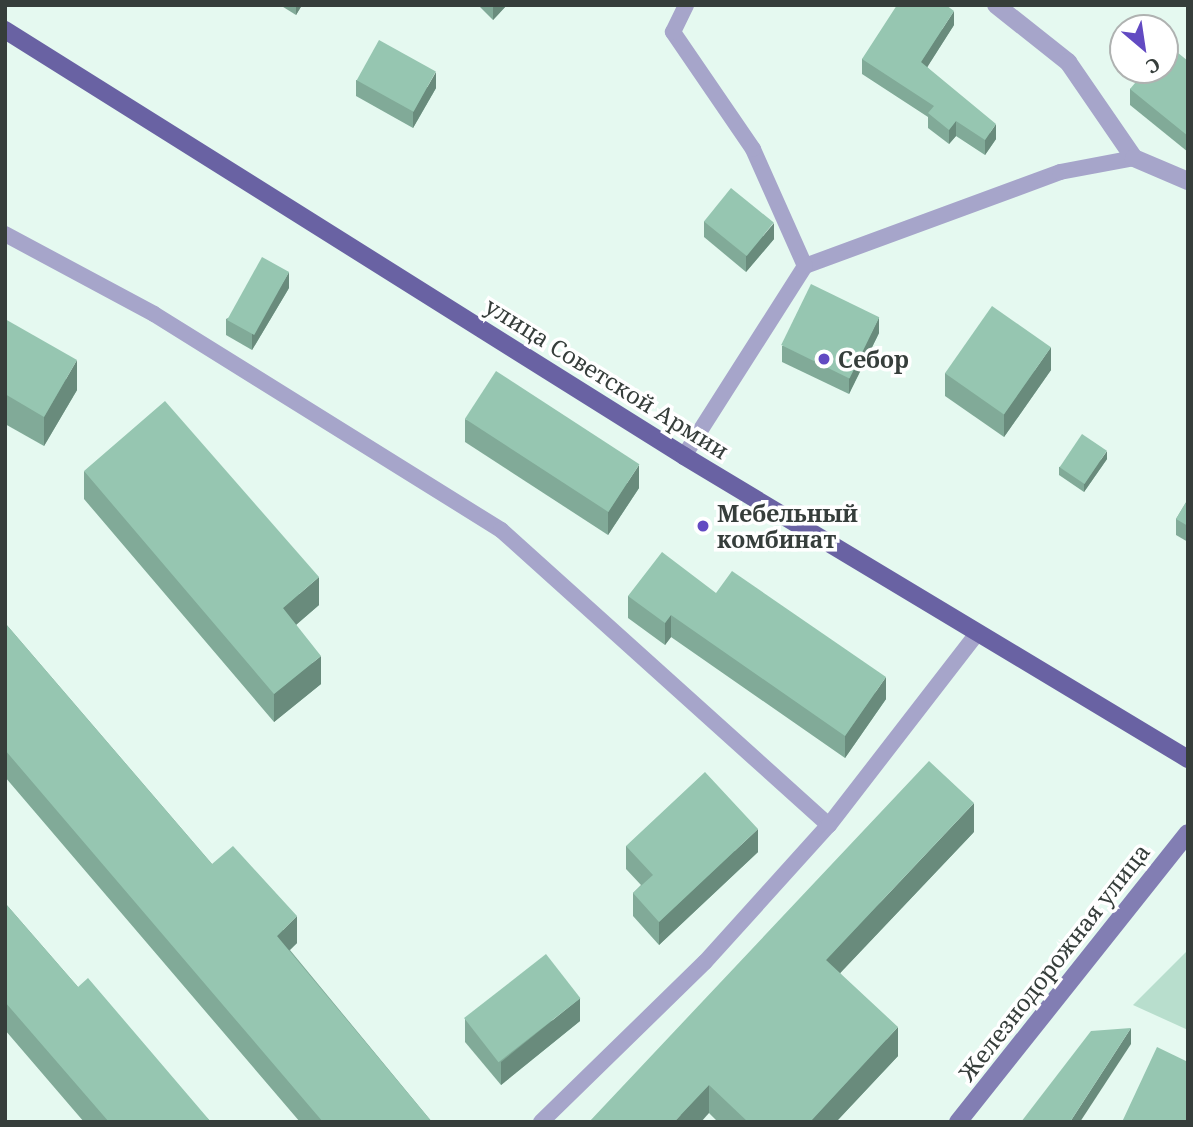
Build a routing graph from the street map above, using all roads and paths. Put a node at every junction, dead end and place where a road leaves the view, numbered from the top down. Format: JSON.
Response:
{"nodes":[{"id":1,"x":686,"y":5,"type":"edge"},
{"id":2,"x":996,"y":5,"type":"edge"},
{"id":3,"x":5,"y":30,"type":"edge"},
{"id":4,"x":1134,"y":159,"type":"junction"},
{"id":5,"x":1188,"y":181,"type":"edge"},
{"id":6,"x":5,"y":234,"type":"edge"},
{"id":7,"x":805,"y":266,"type":"junction"},
{"id":8,"x":684,"y":456,"type":"junction"},
{"id":9,"x":976,"y":635,"type":"junction"},
{"id":10,"x":1188,"y":759,"type":"edge"},
{"id":11,"x":829,"y":825,"type":"junction"},
{"id":12,"x":1188,"y":833,"type":"edge"},
{"id":13,"x":541,"y":1122,"type":"edge"},
{"id":14,"x":958,"y":1122,"type":"edge"}],
"edges":[{"from":1,"to":7,"type":"lane"},
{"from":2,"to":4,"type":"street"},
{"from":3,"to":8,"type":"main road","name":"улица Советской Армии"},
{"from":4,"to":5,"type":"street"},
{"from":4,"to":7,"type":"lane"},
{"from":6,"to":11,"type":"lane"},
{"from":7,"to":8,"type":"lane"},
{"from":8,"to":9,"type":"main road","name":"улица Советской Армии"},
{"from":9,"to":10,"type":"main road","name":"улица Советской Армии"},
{"from":9,"to":11,"type":"lane"},
{"from":11,"to":13,"type":"lane"},
{"from":12,"to":14,"type":"street","name":"Железнодорожная улица"}]}
